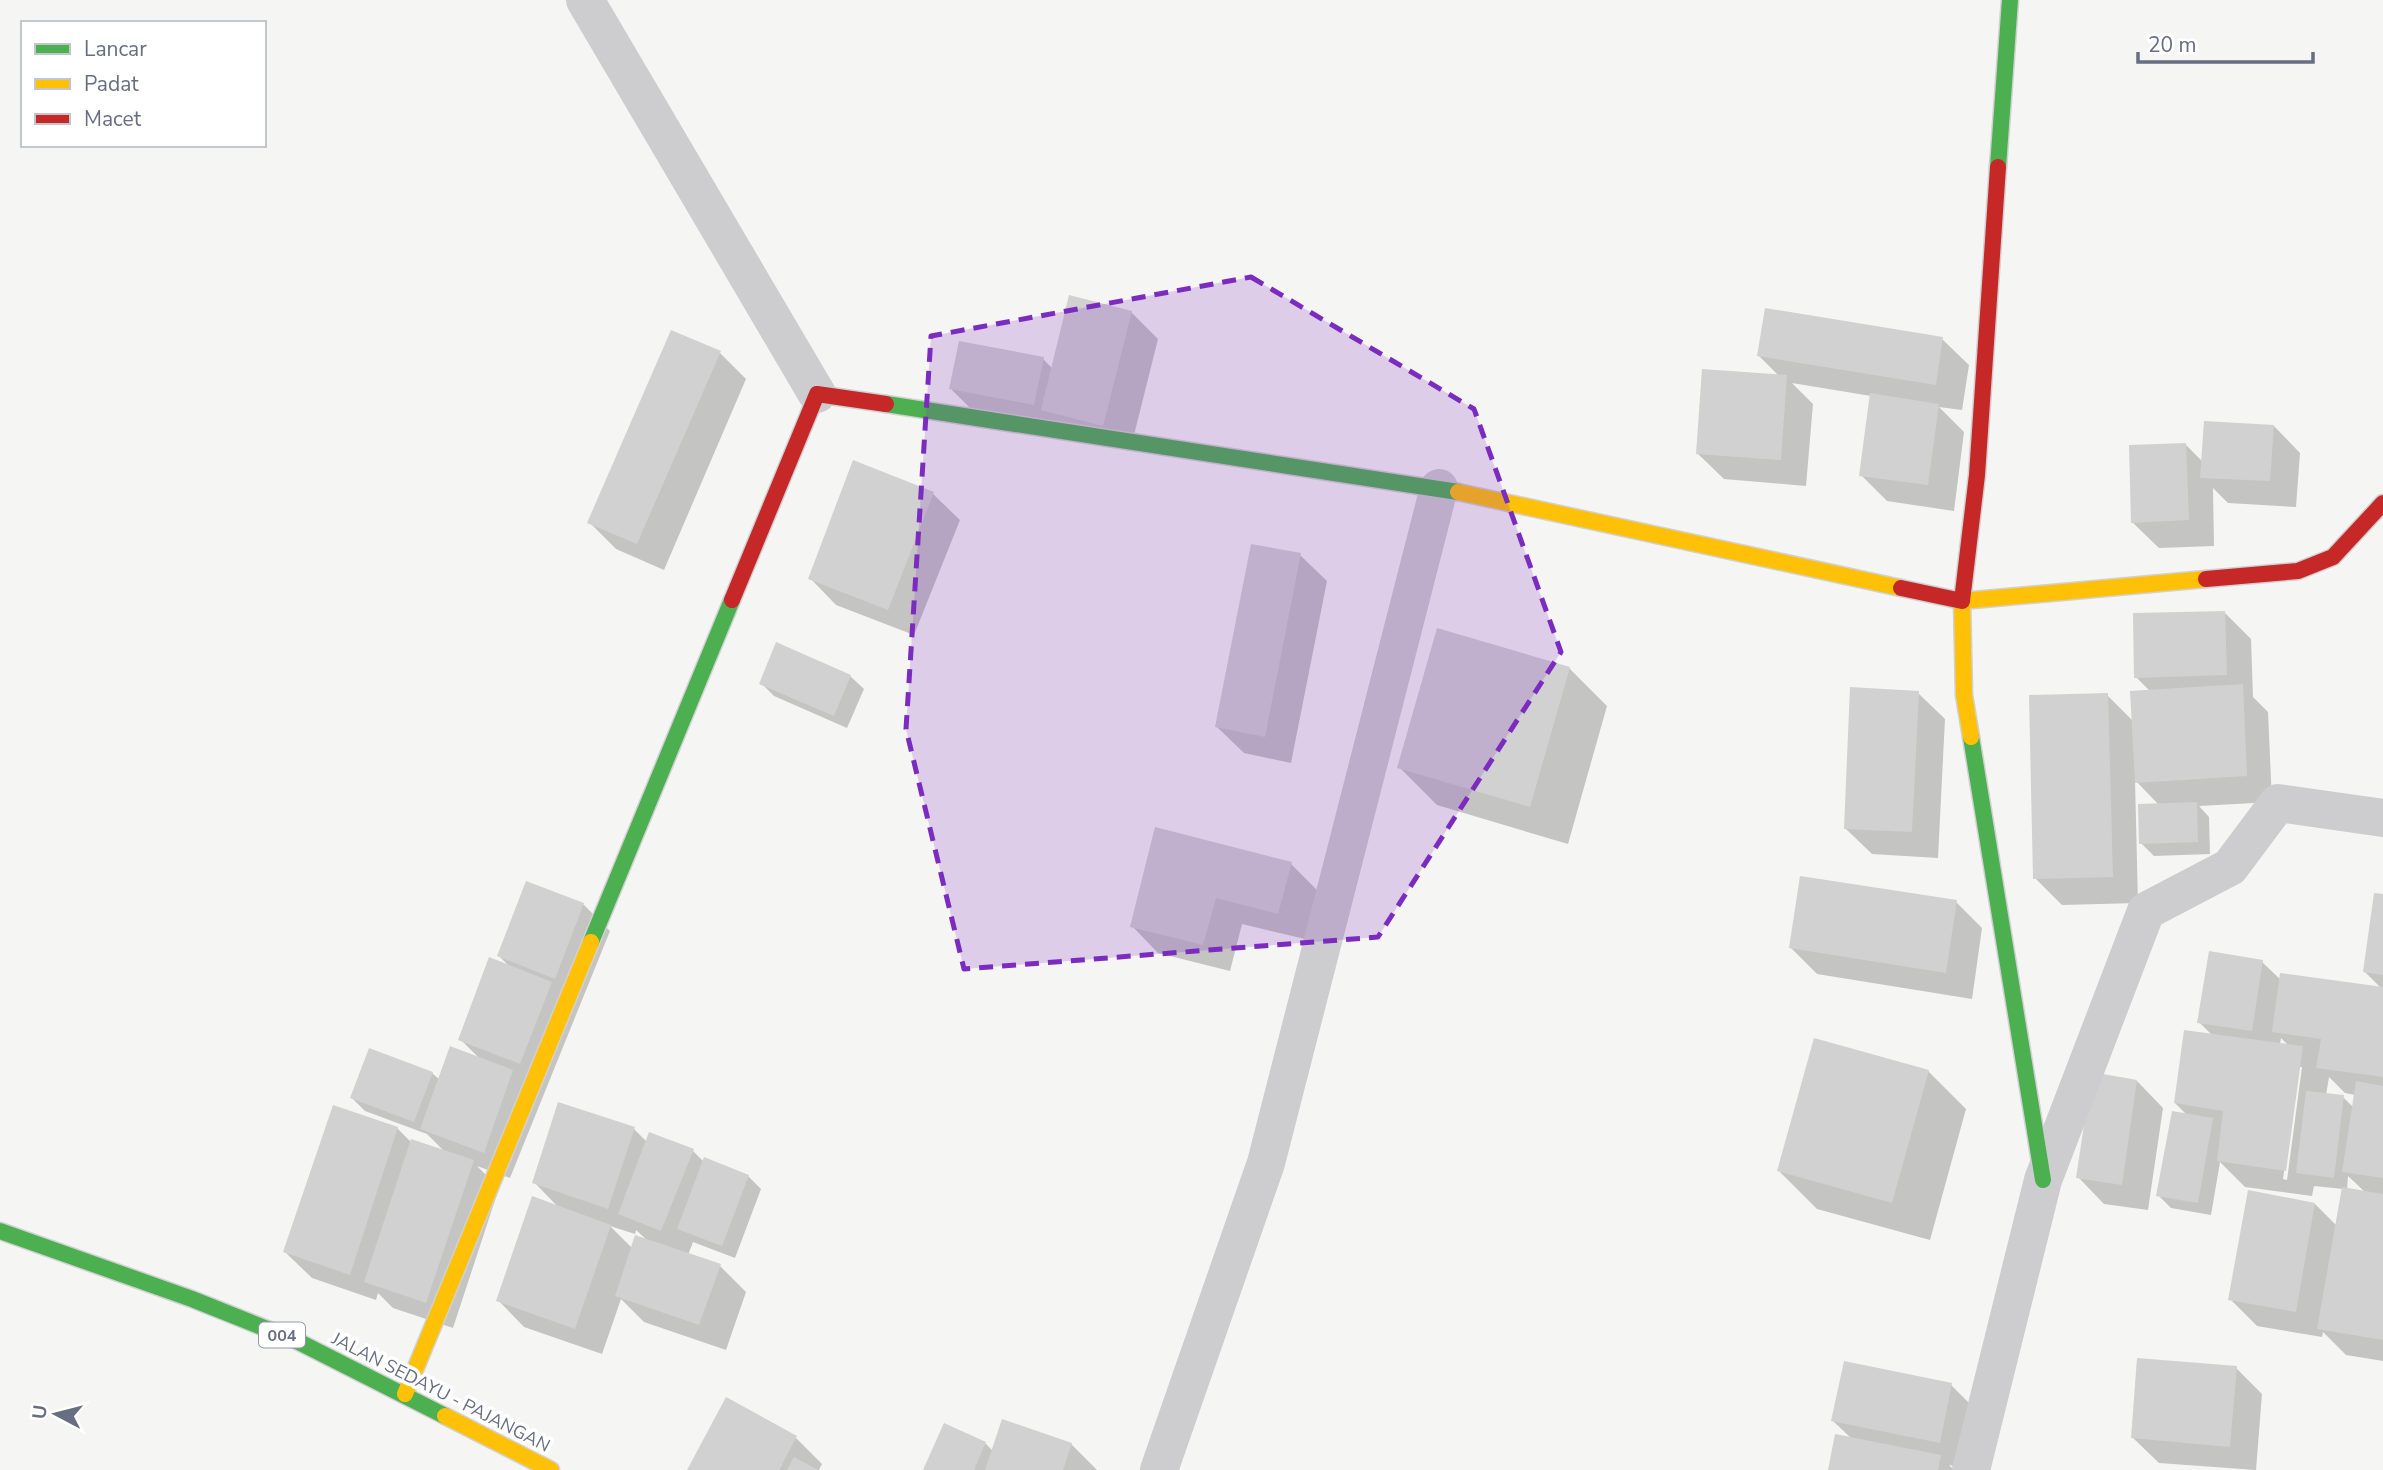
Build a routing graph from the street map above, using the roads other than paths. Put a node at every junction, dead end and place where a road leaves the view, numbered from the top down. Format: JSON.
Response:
{"nodes":[{"id":1,"x":585,"y":0,"type":"edge"},
{"id":2,"x":2010,"y":0,"type":"edge"},
{"id":3,"x":817,"y":394,"type":"junction"},
{"id":4,"x":1439,"y":488,"type":"junction"},
{"id":5,"x":2383,"y":503,"type":"edge"},
{"id":6,"x":1962,"y":601,"type":"junction"},
{"id":7,"x":2383,"y":818,"type":"edge"},
{"id":8,"x":2043,"y":1180,"type":"junction"},
{"id":9,"x":0,"y":1231,"type":"edge"},
{"id":10,"x":405,"y":1394,"type":"junction"},
{"id":11,"x":551,"y":1470,"type":"edge"},
{"id":12,"x":1159,"y":1470,"type":"edge"},
{"id":13,"x":1971,"y":1470,"type":"edge"}],
"edges":[{"from":1,"to":3,"type":"street"},
{"from":2,"to":6,"type":"street"},
{"from":3,"to":4,"type":"street"},
{"from":3,"to":10,"type":"street"},
{"from":4,"to":6,"type":"street"},
{"from":4,"to":12,"type":"street"},
{"from":5,"to":6,"type":"street"},
{"from":6,"to":8,"type":"street"},
{"from":7,"to":8,"type":"street"},
{"from":8,"to":13,"type":"street"},
{"from":9,"to":10,"type":"street","name":"JALAN SEDAYU - PAJANGAN","number":"004"},
{"from":10,"to":11,"type":"street","name":"JALAN SEDAYU - PAJANGAN","number":"004"}]}
